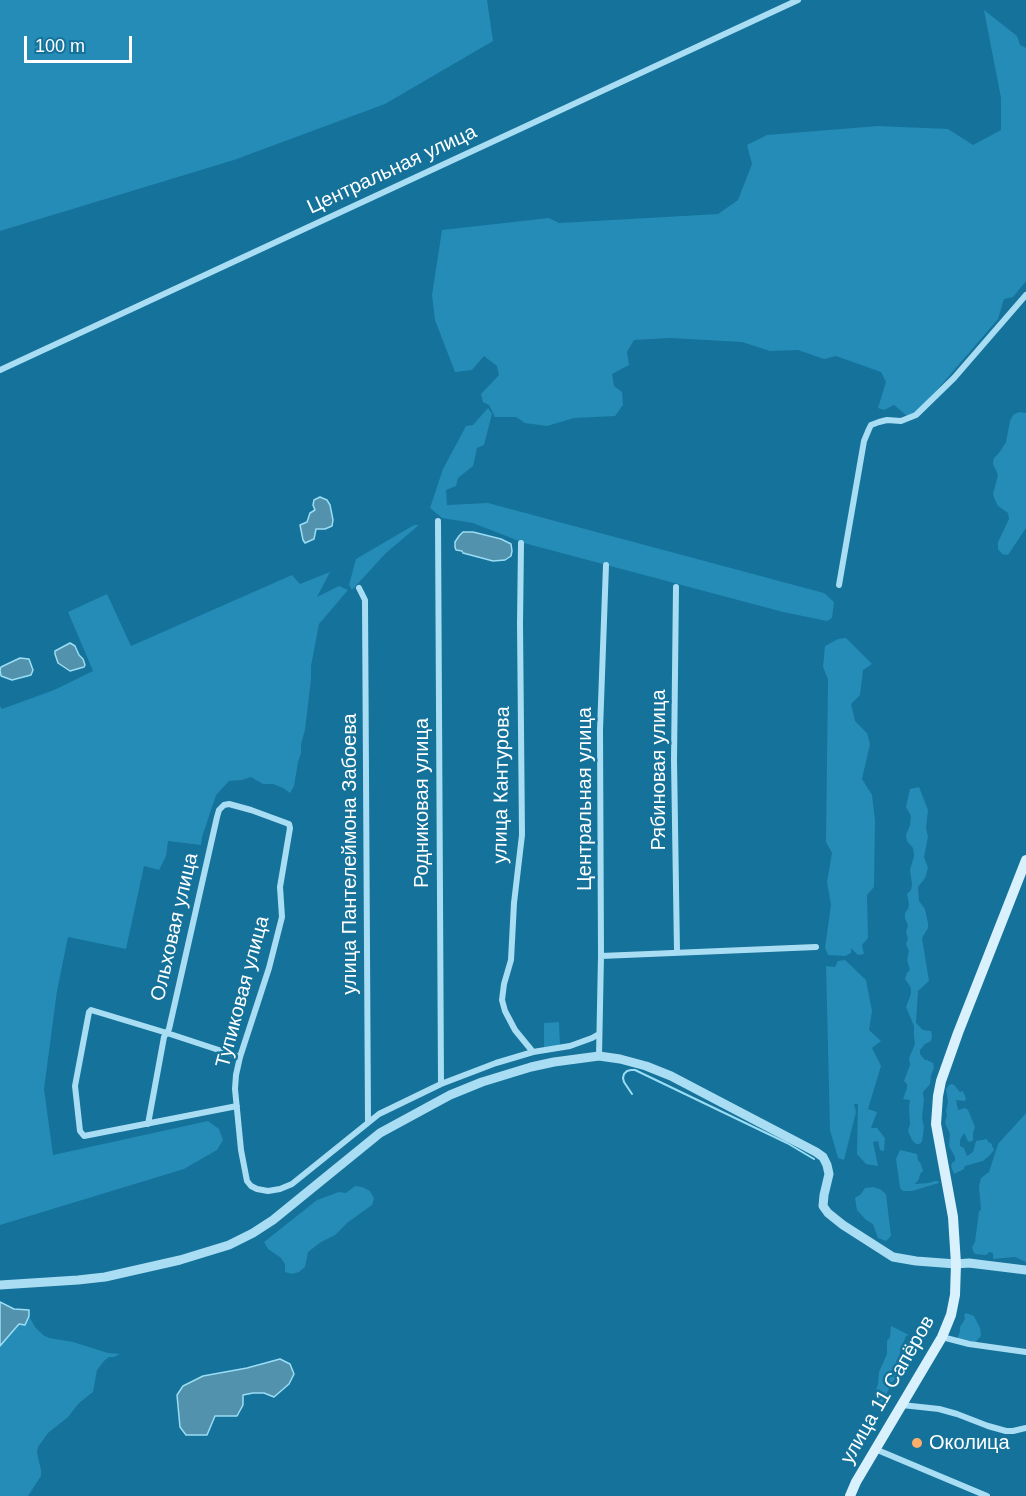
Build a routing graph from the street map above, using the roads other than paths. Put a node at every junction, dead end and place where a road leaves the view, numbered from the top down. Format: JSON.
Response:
{"nodes":[{"id":1,"x":798,"y":0,"type":"edge"},
{"id":2,"x":1026,"y":296,"type":"edge"},
{"id":3,"x":0,"y":370,"type":"edge"},
{"id":4,"x":438,"y":521,"type":"dead end"},
{"id":5,"x":522,"y":543,"type":"dead end"},
{"id":6,"x":606,"y":565,"type":"dead end"},
{"id":7,"x":839,"y":585,"type":"dead end"},
{"id":8,"x":676,"y":587,"type":"dead end"},
{"id":9,"x":359,"y":588,"type":"dead end"},
{"id":10,"x":289,"y":824,"type":"joint"},
{"id":11,"x":1026,"y":860,"type":"edge"},
{"id":12,"x":816,"y":947,"type":"dead end"},
{"id":13,"x":677,"y":952,"type":"junction"},
{"id":14,"x":601,"y":956,"type":"junction"},
{"id":15,"x":167,"y":1033,"type":"junction"},
{"id":16,"x":599,"y":1034,"type":"junction"},
{"id":17,"x":533,"y":1052,"type":"junction"},
{"id":18,"x":599,"y":1056,"type":"junction"},
{"id":19,"x":240,"y":1057,"type":"junction"},
{"id":20,"x":441,"y":1084,"type":"junction"},
{"id":21,"x":237,"y":1106,"type":"junction"},
{"id":22,"x":368,"y":1122,"type":"junction"},
{"id":23,"x":147,"y":1124,"type":"junction"},
{"id":24,"x":957,"y":1264,"type":"junction"},
{"id":25,"x":1026,"y":1270,"type":"edge"},
{"id":26,"x":0,"y":1285,"type":"edge"},
{"id":27,"x":942,"y":1337,"type":"junction"},
{"id":28,"x":1026,"y":1352,"type":"edge"},
{"id":29,"x":901,"y":1405,"type":"junction"},
{"id":30,"x":1026,"y":1428,"type":"edge"},
{"id":31,"x":875,"y":1449,"type":"junction"},
{"id":32,"x":848,"y":1496,"type":"edge"},
{"id":33,"x":987,"y":1496,"type":"edge"}],
"edges":[{"from":1,"to":3,"type":"street","name":"Центральная улица"},
{"from":2,"to":7,"type":"street"},
{"from":4,"to":20,"type":"street","name":"Родниковая улица"},
{"from":5,"to":17,"type":"street","name":"улица Кантурова"},
{"from":6,"to":14,"type":"street","name":"Центральная улица"},
{"from":8,"to":13,"type":"street","name":"Рябиновая улица"},
{"from":9,"to":22,"type":"street","name":"улица Пантелеймона Забоева"},
{"from":10,"to":15,"type":"street","name":"Ольховая улица"},
{"from":10,"to":19,"type":"street","name":"Тупиковая улица"},
{"from":11,"to":24,"type":"main road","name":"улица 11 Сапёров"},
{"from":12,"to":13,"type":"street"},
{"from":13,"to":14,"type":"street"},
{"from":14,"to":16,"type":"street","name":"Центральная улица"},
{"from":15,"to":19,"type":"street"},
{"from":15,"to":23,"type":"street","name":"Ольховая улица"},
{"from":15,"to":23,"type":"street"},
{"from":16,"to":17,"type":"street"},
{"from":16,"to":18,"type":"street","name":"Центральная улица"},
{"from":17,"to":20,"type":"street"},
{"from":18,"to":24,"type":"street"},
{"from":18,"to":26,"type":"street"},
{"from":19,"to":21,"type":"street","name":"Тупиковая улица"},
{"from":20,"to":22,"type":"street"},
{"from":21,"to":22,"type":"street","name":"Тупиковая улица"},
{"from":21,"to":23,"type":"street"},
{"from":24,"to":25,"type":"street"},
{"from":24,"to":27,"type":"main road","name":"улица 11 Сапёров"},
{"from":27,"to":28,"type":"street"},
{"from":27,"to":29,"type":"main road","name":"улица 11 Сапёров"},
{"from":29,"to":30,"type":"street"},
{"from":29,"to":31,"type":"main road","name":"улица 11 Сапёров"},
{"from":31,"to":32,"type":"main road","name":"улица 11 Сапёров"},
{"from":31,"to":33,"type":"street"}]}
